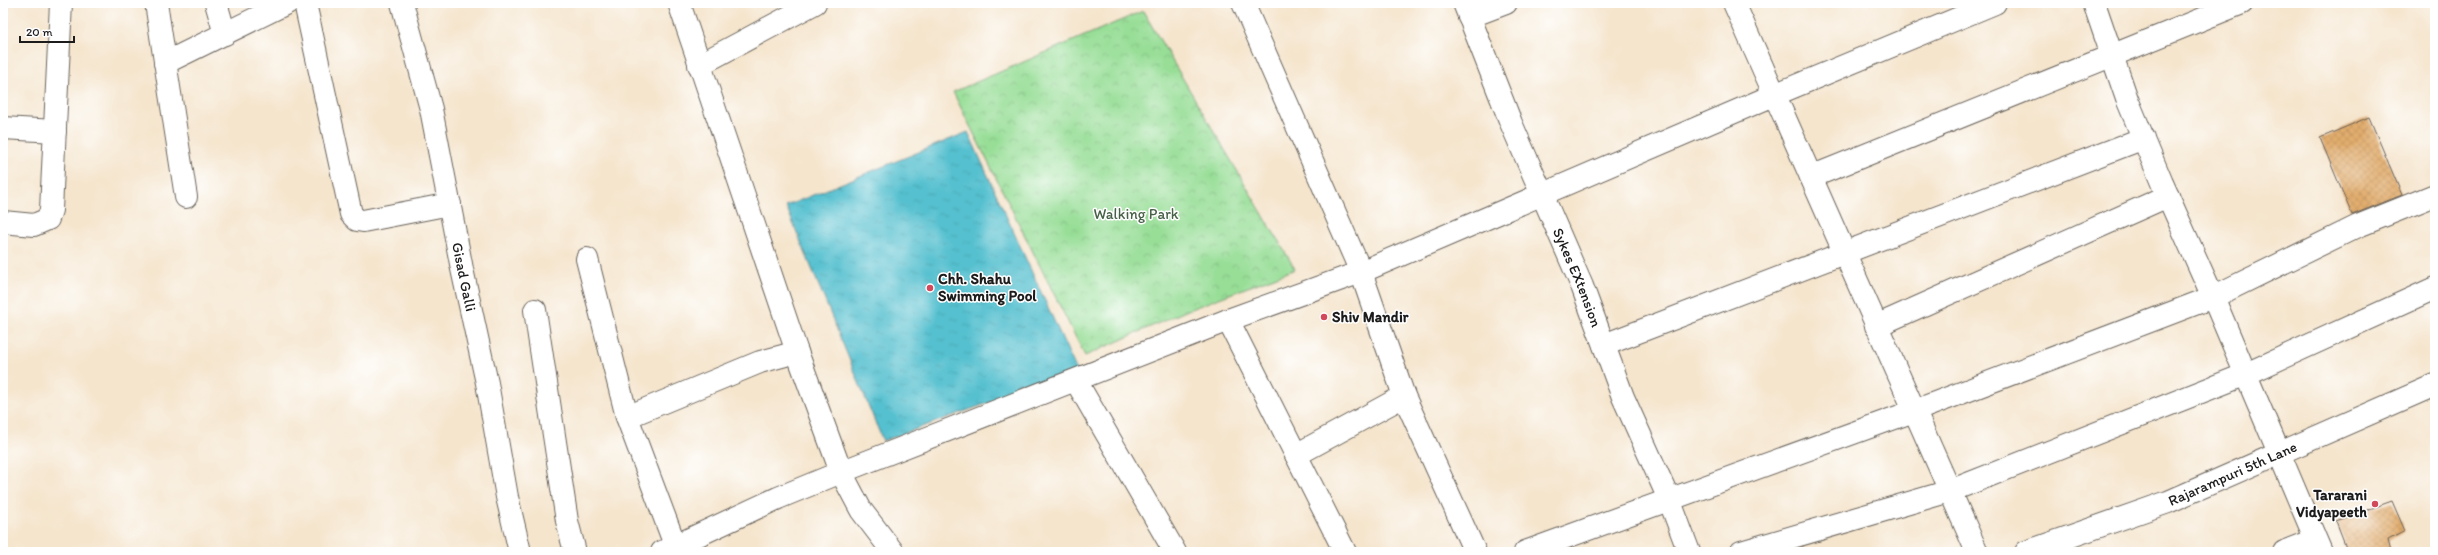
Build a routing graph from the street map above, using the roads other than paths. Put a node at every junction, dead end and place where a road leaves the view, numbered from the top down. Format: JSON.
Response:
{"nodes":[{"id":1,"x":61,"y":3,"type":"edge"},
{"id":2,"x":156,"y":3,"type":"edge"},
{"id":3,"x":216,"y":3,"type":"edge"},
{"id":4,"x":287,"y":3,"type":"edge"},
{"id":5,"x":305,"y":3,"type":"edge"},
{"id":6,"x":402,"y":3,"type":"edge"},
{"id":7,"x":679,"y":3,"type":"edge"},
{"id":8,"x":815,"y":3,"type":"edge"},
{"id":9,"x":1243,"y":3,"type":"edge"},
{"id":10,"x":1506,"y":3,"type":"edge"},
{"id":11,"x":1996,"y":3,"type":"edge"},
{"id":12,"x":2094,"y":3,"type":"edge"},
{"id":13,"x":2242,"y":3,"type":"edge"},
{"id":14,"x":1742,"y":5,"type":"edge"},
{"id":15,"x":1466,"y":10,"type":"edge"},
{"id":16,"x":225,"y":34,"type":"junction"},
{"id":17,"x":2113,"y":55,"type":"junction"},
{"id":18,"x":165,"y":63,"type":"junction"},
{"id":19,"x":699,"y":65,"type":"junction"},
{"id":20,"x":1774,"y":94,"type":"junction"},
{"id":21,"x":3,"y":128,"type":"edge"},
{"id":22,"x":54,"y":131,"type":"junction"},
{"id":23,"x":2144,"y":138,"type":"junction"},
{"id":24,"x":1811,"y":177,"type":"junction"},
{"id":25,"x":1543,"y":194,"type":"junction"},
{"id":26,"x":2435,"y":195,"type":"edge"},
{"id":27,"x":2168,"y":196,"type":"junction"},
{"id":28,"x":186,"y":197,"type":"dead end"},
{"id":29,"x":450,"y":204,"type":"junction"},
{"id":30,"x":3,"y":222,"type":"edge"},
{"id":31,"x":1844,"y":253,"type":"junction"},
{"id":32,"x":587,"y":259,"type":"dead end"},
{"id":33,"x":1361,"y":272,"type":"junction"},
{"id":34,"x":2435,"y":288,"type":"edge"},
{"id":35,"x":2213,"y":297,"type":"junction"},
{"id":36,"x":536,"y":310,"type":"dead end"},
{"id":37,"x":1228,"y":320,"type":"junction"},
{"id":38,"x":1876,"y":326,"type":"junction"},
{"id":39,"x":1604,"y":345,"type":"junction"},
{"id":40,"x":797,"y":352,"type":"junction"},
{"id":41,"x":2244,"y":375,"type":"junction"},
{"id":42,"x":1076,"y":381,"type":"junction"},
{"id":43,"x":2435,"y":385,"type":"edge"},
{"id":44,"x":1404,"y":396,"type":"junction"},
{"id":45,"x":1914,"y":411,"type":"junction"},
{"id":46,"x":627,"y":417,"type":"junction"},
{"id":47,"x":1296,"y":455,"type":"junction"},
{"id":48,"x":2279,"y":455,"type":"junction"},
{"id":49,"x":841,"y":472,"type":"junction"},
{"id":50,"x":1950,"y":491,"type":"junction"},
{"id":51,"x":1669,"y":499,"type":"junction"},
{"id":52,"x":2318,"y":546,"type":"edge"},
{"id":53,"x":668,"y":548,"type":"edge"},
{"id":54,"x":520,"y":552,"type":"edge"},
{"id":55,"x":575,"y":552,"type":"edge"},
{"id":56,"x":893,"y":552,"type":"edge"},
{"id":57,"x":1175,"y":552,"type":"edge"},
{"id":58,"x":1345,"y":552,"type":"edge"},
{"id":59,"x":1475,"y":552,"type":"edge"},
{"id":60,"x":1525,"y":552,"type":"edge"},
{"id":61,"x":1689,"y":552,"type":"edge"},
{"id":62,"x":1741,"y":552,"type":"edge"},
{"id":63,"x":1976,"y":552,"type":"edge"},
{"id":64,"x":2026,"y":552,"type":"edge"},
{"id":65,"x":2284,"y":552,"type":"edge"}],
"edges":[{"from":1,"to":22,"type":"street"},
{"from":2,"to":18,"type":"street"},
{"from":3,"to":16,"type":"street"},
{"from":4,"to":16,"type":"street"},
{"from":5,"to":29,"type":"street"},
{"from":6,"to":29,"type":"street","name":"Gisad Galli"},
{"from":7,"to":19,"type":"street"},
{"from":8,"to":19,"type":"street"},
{"from":9,"to":33,"type":"street"},
{"from":10,"to":15,"type":"street"},
{"from":11,"to":20,"type":"street"},
{"from":12,"to":17,"type":"street"},
{"from":13,"to":17,"type":"street"},
{"from":14,"to":20,"type":"street"},
{"from":15,"to":25,"type":"street","name":"Sykes EXtension"},
{"from":16,"to":18,"type":"street"},
{"from":17,"to":23,"type":"street"},
{"from":17,"to":24,"type":"street"},
{"from":18,"to":28,"type":"street"},
{"from":19,"to":40,"type":"street"},
{"from":20,"to":24,"type":"street"},
{"from":20,"to":25,"type":"street"},
{"from":21,"to":22,"type":"street"},
{"from":22,"to":30,"type":"street"},
{"from":23,"to":27,"type":"street"},
{"from":23,"to":31,"type":"street"},
{"from":24,"to":31,"type":"street"},
{"from":25,"to":33,"type":"street"},
{"from":25,"to":39,"type":"street","name":"Sykes EXtension"},
{"from":26,"to":35,"type":"street"},
{"from":27,"to":35,"type":"street"},
{"from":27,"to":38,"type":"street"},
{"from":29,"to":54,"type":"street","name":"Gisad Galli"},
{"from":31,"to":38,"type":"street"},
{"from":31,"to":39,"type":"street"},
{"from":32,"to":46,"type":"street"},
{"from":33,"to":37,"type":"street"},
{"from":33,"to":44,"type":"street"},
{"from":34,"to":41,"type":"street"},
{"from":35,"to":41,"type":"street"},
{"from":35,"to":45,"type":"street"},
{"from":36,"to":55,"type":"street"},
{"from":37,"to":42,"type":"street"},
{"from":37,"to":47,"type":"street"},
{"from":38,"to":45,"type":"street"},
{"from":39,"to":51,"type":"street","name":"Sykes EXtension"},
{"from":40,"to":46,"type":"street"},
{"from":40,"to":49,"type":"street"},
{"from":41,"to":48,"type":"street"},
{"from":41,"to":50,"type":"street"},
{"from":42,"to":49,"type":"street"},
{"from":42,"to":57,"type":"street"},
{"from":43,"to":48,"type":"street","name":"Rajarampuri 5th Lane"},
{"from":44,"to":47,"type":"street"},
{"from":44,"to":59,"type":"street"},
{"from":45,"to":50,"type":"street"},
{"from":45,"to":51,"type":"street"},
{"from":46,"to":53,"type":"street"},
{"from":47,"to":58,"type":"street"},
{"from":48,"to":52,"type":"street"},
{"from":48,"to":64,"type":"street","name":"Rajarampuri 5th Lane"},
{"from":49,"to":53,"type":"street"},
{"from":49,"to":56,"type":"street"},
{"from":50,"to":62,"type":"street"},
{"from":50,"to":63,"type":"street"},
{"from":51,"to":60,"type":"street"},
{"from":51,"to":61,"type":"street","name":"Sykes EXtension"},
{"from":52,"to":65,"type":"street"}]}
